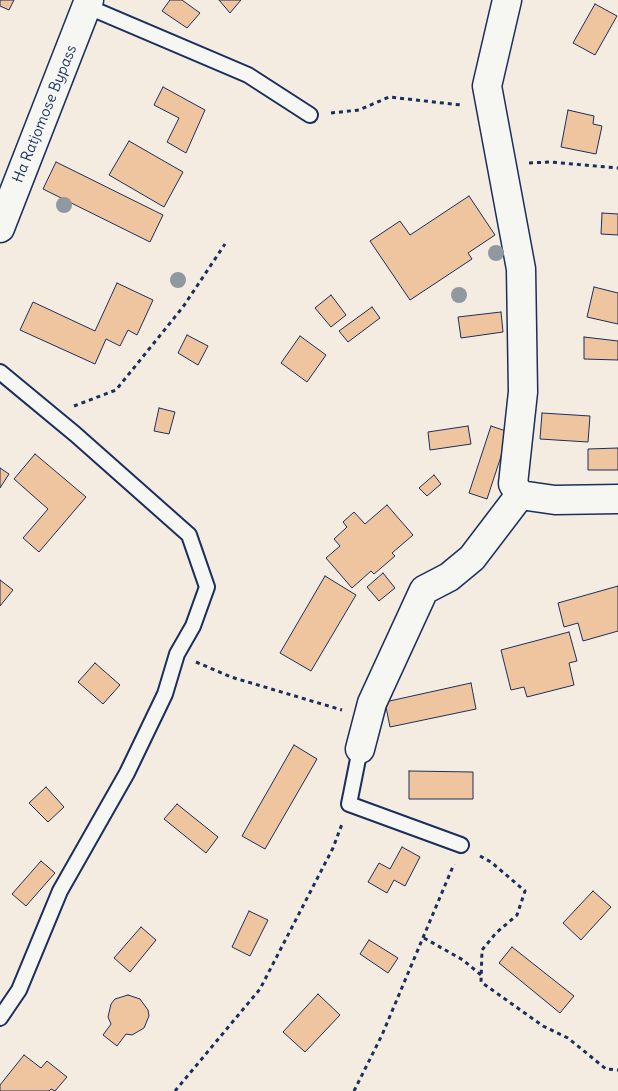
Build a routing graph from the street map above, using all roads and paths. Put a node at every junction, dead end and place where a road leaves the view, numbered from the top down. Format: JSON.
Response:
{"nodes":[{"id":1,"x":507,"y":0,"type":"edge"},
{"id":2,"x":88,"y":3,"type":"edge"},
{"id":3,"x":492,"y":108,"type":"junction"},
{"id":4,"x":310,"y":115,"type":"joint"},
{"id":5,"x":501,"y":164,"type":"junction"},
{"id":6,"x":618,"y":168,"type":"edge"},
{"id":7,"x":0,"y":228,"type":"edge"},
{"id":8,"x":225,"y":244,"type":"dead end"},
{"id":9,"x":0,"y":372,"type":"edge"},
{"id":10,"x":53,"y":415,"type":"junction"},
{"id":11,"x":520,"y":495,"type":"junction"},
{"id":12,"x":618,"y":499,"type":"edge"},
{"id":13,"x":177,"y":654,"type":"junction"},
{"id":14,"x":368,"y":718,"type":"junction"},
{"id":15,"x":360,"y":749,"type":"joint"},
{"id":16,"x":349,"y":804,"type":"junction"},
{"id":17,"x":461,"y":845,"type":"junction"},
{"id":18,"x":424,"y":938,"type":"junction"},
{"id":19,"x":482,"y":975,"type":"junction"},
{"id":20,"x":0,"y":1018,"type":"edge"},
{"id":21,"x":618,"y":1070,"type":"edge"},
{"id":22,"x":175,"y":1091,"type":"edge"},
{"id":23,"x":354,"y":1091,"type":"edge"}],
"edges":[{"from":1,"to":3,"type":"street"},
{"from":2,"to":4,"type":"lane"},
{"from":2,"to":7,"type":"street","name":"Ha Ratjomose Bypass"},
{"from":3,"to":4,"type":"path"},
{"from":3,"to":5,"type":"street"},
{"from":5,"to":6,"type":"path"},
{"from":5,"to":11,"type":"street"},
{"from":8,"to":10,"type":"path"},
{"from":9,"to":10,"type":"lane"},
{"from":10,"to":13,"type":"lane"},
{"from":11,"to":12,"type":"street"},
{"from":11,"to":14,"type":"street"},
{"from":13,"to":14,"type":"path"},
{"from":13,"to":20,"type":"lane"},
{"from":14,"to":15,"type":"street"},
{"from":15,"to":16,"type":"lane"},
{"from":16,"to":17,"type":"lane"},
{"from":16,"to":22,"type":"path"},
{"from":17,"to":18,"type":"path"},
{"from":17,"to":19,"type":"path"},
{"from":18,"to":19,"type":"path"},
{"from":18,"to":23,"type":"path"},
{"from":19,"to":21,"type":"path"}]}
